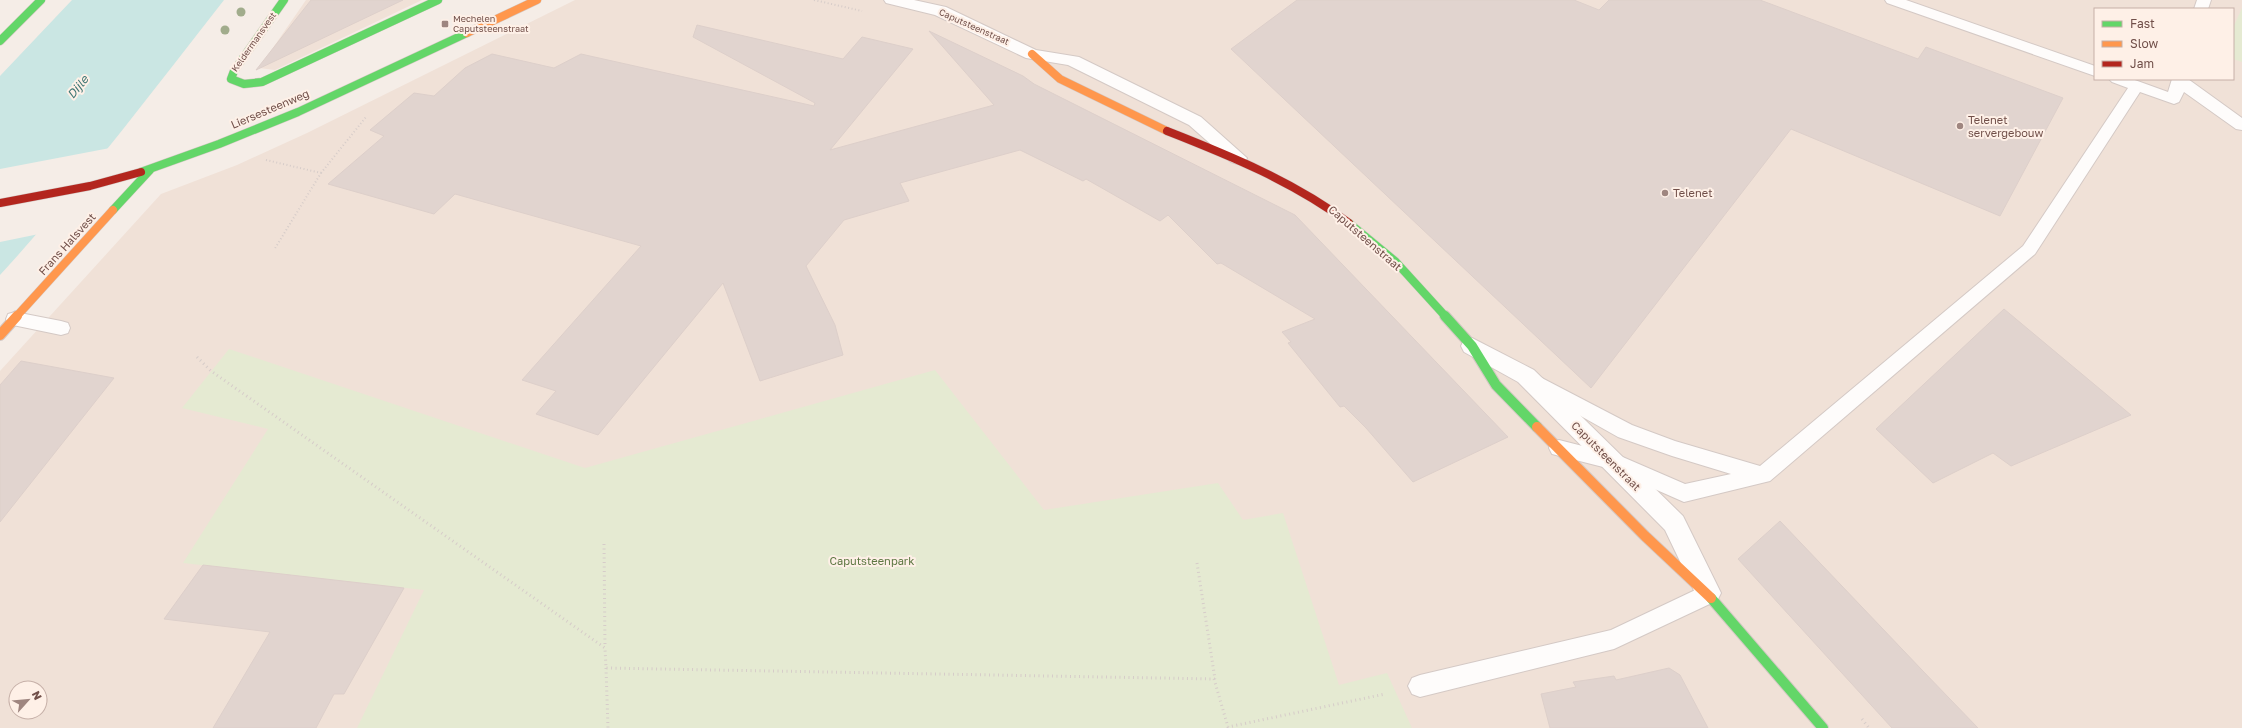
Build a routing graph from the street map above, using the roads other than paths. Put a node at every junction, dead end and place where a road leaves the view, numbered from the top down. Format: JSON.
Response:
{"nodes":[{"id":1,"x":41,"y":0,"type":"edge"},
{"id":2,"x":284,"y":0,"type":"edge"},
{"id":3,"x":438,"y":0,"type":"edge"},
{"id":4,"x":537,"y":0,"type":"edge"},
{"id":5,"x":892,"y":0,"type":"edge"},
{"id":6,"x":1892,"y":0,"type":"edge"},
{"id":7,"x":0,"y":41,"type":"edge"},
{"id":8,"x":2094,"y":71,"type":"edge"},
{"id":9,"x":2120,"y":80,"type":"edge"},
{"id":10,"x":2179,"y":80,"type":"edge"},
{"id":11,"x":2137,"y":86,"type":"junction"},
{"id":12,"x":2242,"y":125,"type":"edge"},
{"id":13,"x":1238,"y":158,"type":"joint"},
{"id":14,"x":151,"y":169,"type":"junction"},
{"id":15,"x":0,"y":203,"type":"edge"},
{"id":16,"x":15,"y":319,"type":"junction"},
{"id":17,"x":61,"y":328,"type":"dead end"},
{"id":18,"x":0,"y":335,"type":"edge"},
{"id":19,"x":1472,"y":346,"type":"junction"},
{"id":20,"x":1526,"y":376,"type":"junction"},
{"id":21,"x":1559,"y":448,"type":"junction"},
{"id":22,"x":1611,"y":461,"type":"junction"},
{"id":23,"x":1763,"y":475,"type":"junction"},
{"id":24,"x":1708,"y":594,"type":"junction"},
{"id":25,"x":1420,"y":686,"type":"road end"},
{"id":26,"x":1823,"y":728,"type":"edge"}],
"edges":[{"from":1,"to":7,"type":"street"},
{"from":2,"to":3,"type":"street","name":"Keldermansvest"},
{"from":4,"to":14,"type":"street","name":"Liersesteenweg"},
{"from":5,"to":13,"type":"street","name":"Caputsteenstraat"},
{"from":6,"to":8,"type":"lane"},
{"from":9,"to":11,"type":"lane"},
{"from":10,"to":11,"type":"lane"},
{"from":10,"to":12,"type":"lane"},
{"from":11,"to":23,"type":"lane"},
{"from":13,"to":19,"type":"street","name":"Caputsteenstraat"},
{"from":14,"to":15,"type":"street","name":"Liersesteenweg"},
{"from":14,"to":16,"type":"street","name":"Frans Halsvest"},
{"from":16,"to":17,"type":"lane"},
{"from":16,"to":18,"type":"street","name":"Frans Halsvest"},
{"from":19,"to":20,"type":"street","name":"Caputsteenstraat"},
{"from":19,"to":21,"type":"street","name":"Caputsteenstraat"},
{"from":20,"to":22,"type":"street","name":"Caputsteenstraat"},
{"from":20,"to":23,"type":"lane"},
{"from":21,"to":22,"type":"lane"},
{"from":21,"to":24,"type":"street","name":"Caputsteenstraat"},
{"from":22,"to":23,"type":"lane"},
{"from":22,"to":24,"type":"street","name":"Caputsteenstraat"},
{"from":24,"to":25,"type":"lane"},
{"from":24,"to":26,"type":"street","name":"Caputsteenstraat"}]}
